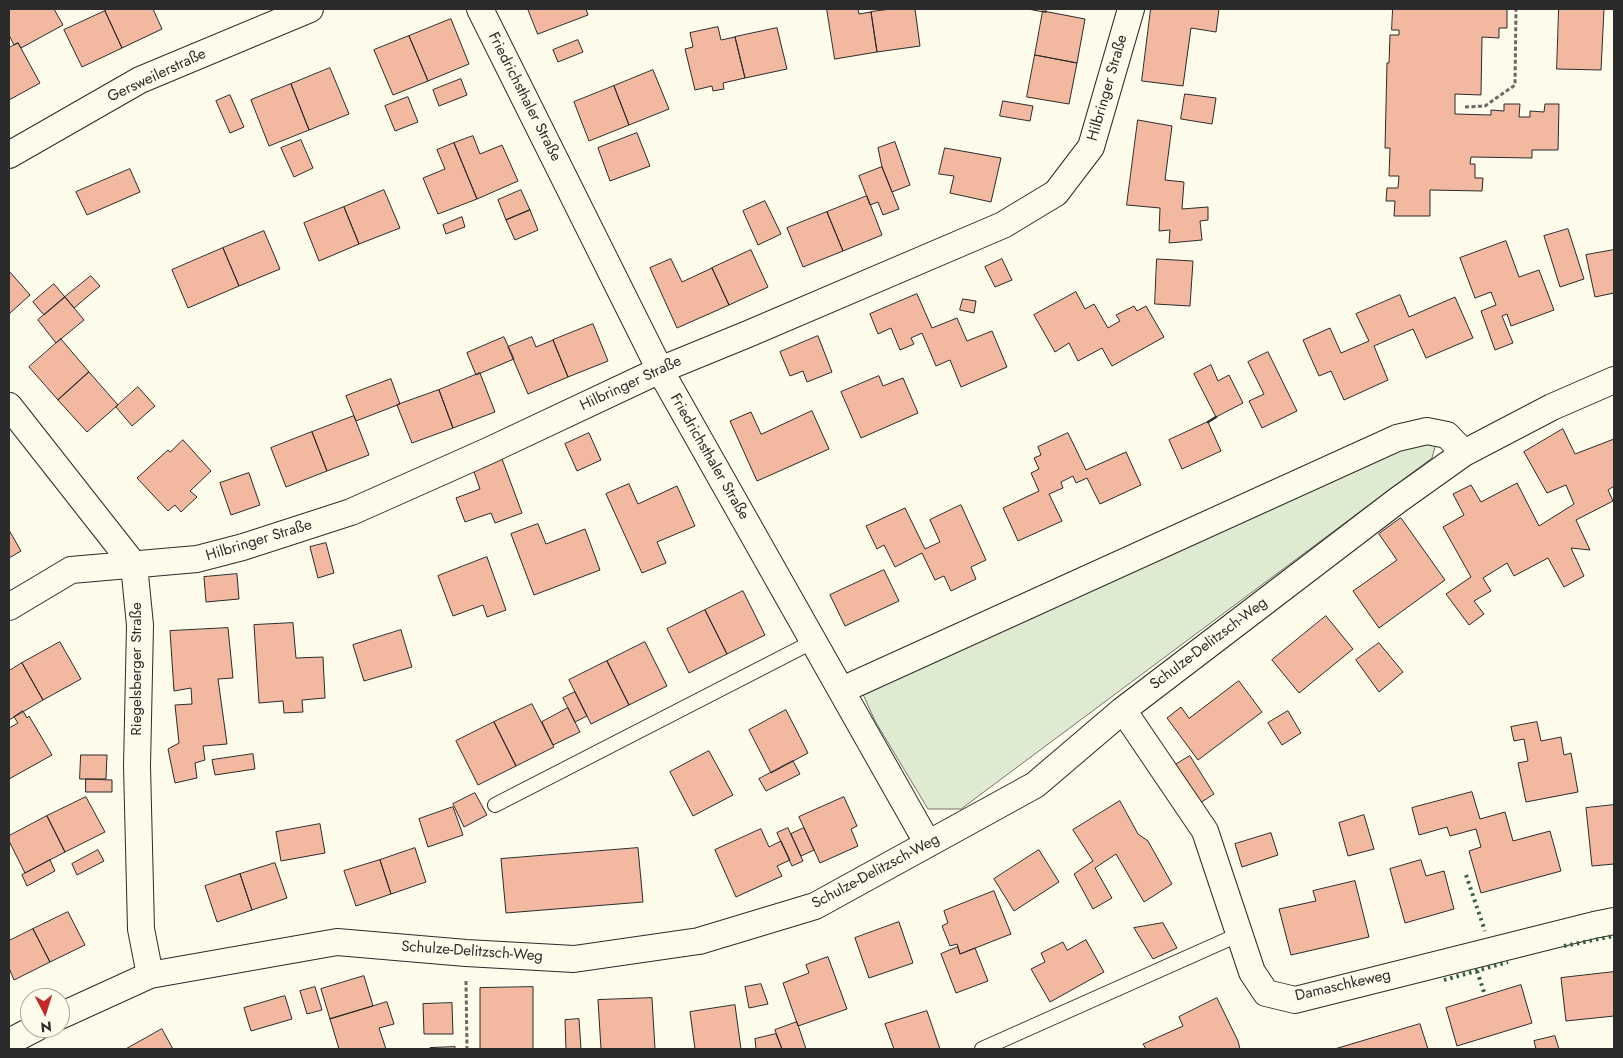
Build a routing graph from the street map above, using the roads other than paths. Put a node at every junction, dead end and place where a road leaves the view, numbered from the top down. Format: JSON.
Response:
{"nodes":[{"id":1,"x":310,"y":9,"type":"edge"},
{"id":2,"x":480,"y":9,"type":"edge"},
{"id":3,"x":1131,"y":9,"type":"edge"},
{"id":4,"x":9,"y":155,"type":"edge"},
{"id":5,"x":660,"y":370,"type":"junction"},
{"id":6,"x":1614,"y":380,"type":"edge"},
{"id":7,"x":9,"y":406,"type":"edge"},
{"id":8,"x":1464,"y":454,"type":"junction"},
{"id":9,"x":134,"y":565,"type":"junction"},
{"id":10,"x":9,"y":607,"type":"edge"},
{"id":11,"x":814,"y":641,"type":"junction"},
{"id":12,"x":842,"y":690,"type":"junction"},
{"id":13,"x":1123,"y":710,"type":"junction"},
{"id":14,"x":495,"y":805,"type":"dead end"},
{"id":15,"x":928,"y":844,"type":"junction"},
{"id":16,"x":1614,"y":921,"type":"edge"},
{"id":17,"x":1240,"y":934,"type":"junction"},
{"id":18,"x":150,"y":975,"type":"junction"},
{"id":19,"x":70,"y":1011,"type":"edge"},
{"id":20,"x":982,"y":1049,"type":"edge"}],
"edges":[{"from":1,"to":4,"type":"street","name":"Gersweilerstraße"},
{"from":2,"to":5,"type":"street","name":"Friedrichsthaler Straße"},
{"from":3,"to":5,"type":"street","name":"Hilbringer Straße"},
{"from":5,"to":9,"type":"street","name":"Hilbringer Straße"},
{"from":5,"to":11,"type":"street","name":"Friedrichsthaler Straße"},
{"from":6,"to":8,"type":"street","name":"Schulze-Delitzsch-Weg"},
{"from":7,"to":9,"type":"street"},
{"from":8,"to":12,"type":"street"},
{"from":8,"to":13,"type":"street","name":"Schulze-Delitzsch-Weg"},
{"from":9,"to":10,"type":"street","name":"Hilbringer Straße"},
{"from":9,"to":18,"type":"street","name":"Riegelsberger Straße"},
{"from":11,"to":12,"type":"street","name":"Friedrichsthaler Straße"},
{"from":11,"to":14,"type":"lane"},
{"from":12,"to":15,"type":"street","name":"Friedrichsthaler Straße"},
{"from":13,"to":15,"type":"street","name":"Schulze-Delitzsch-Weg"},
{"from":13,"to":17,"type":"street","name":"Damaschkeweg"},
{"from":15,"to":18,"type":"street","name":"Schulze-Delitzsch-Weg"},
{"from":16,"to":17,"type":"street","name":"Damaschkeweg"},
{"from":17,"to":20,"type":"lane"},
{"from":18,"to":19,"type":"street","name":"Schulze-Delitzsch-Weg"}]}
